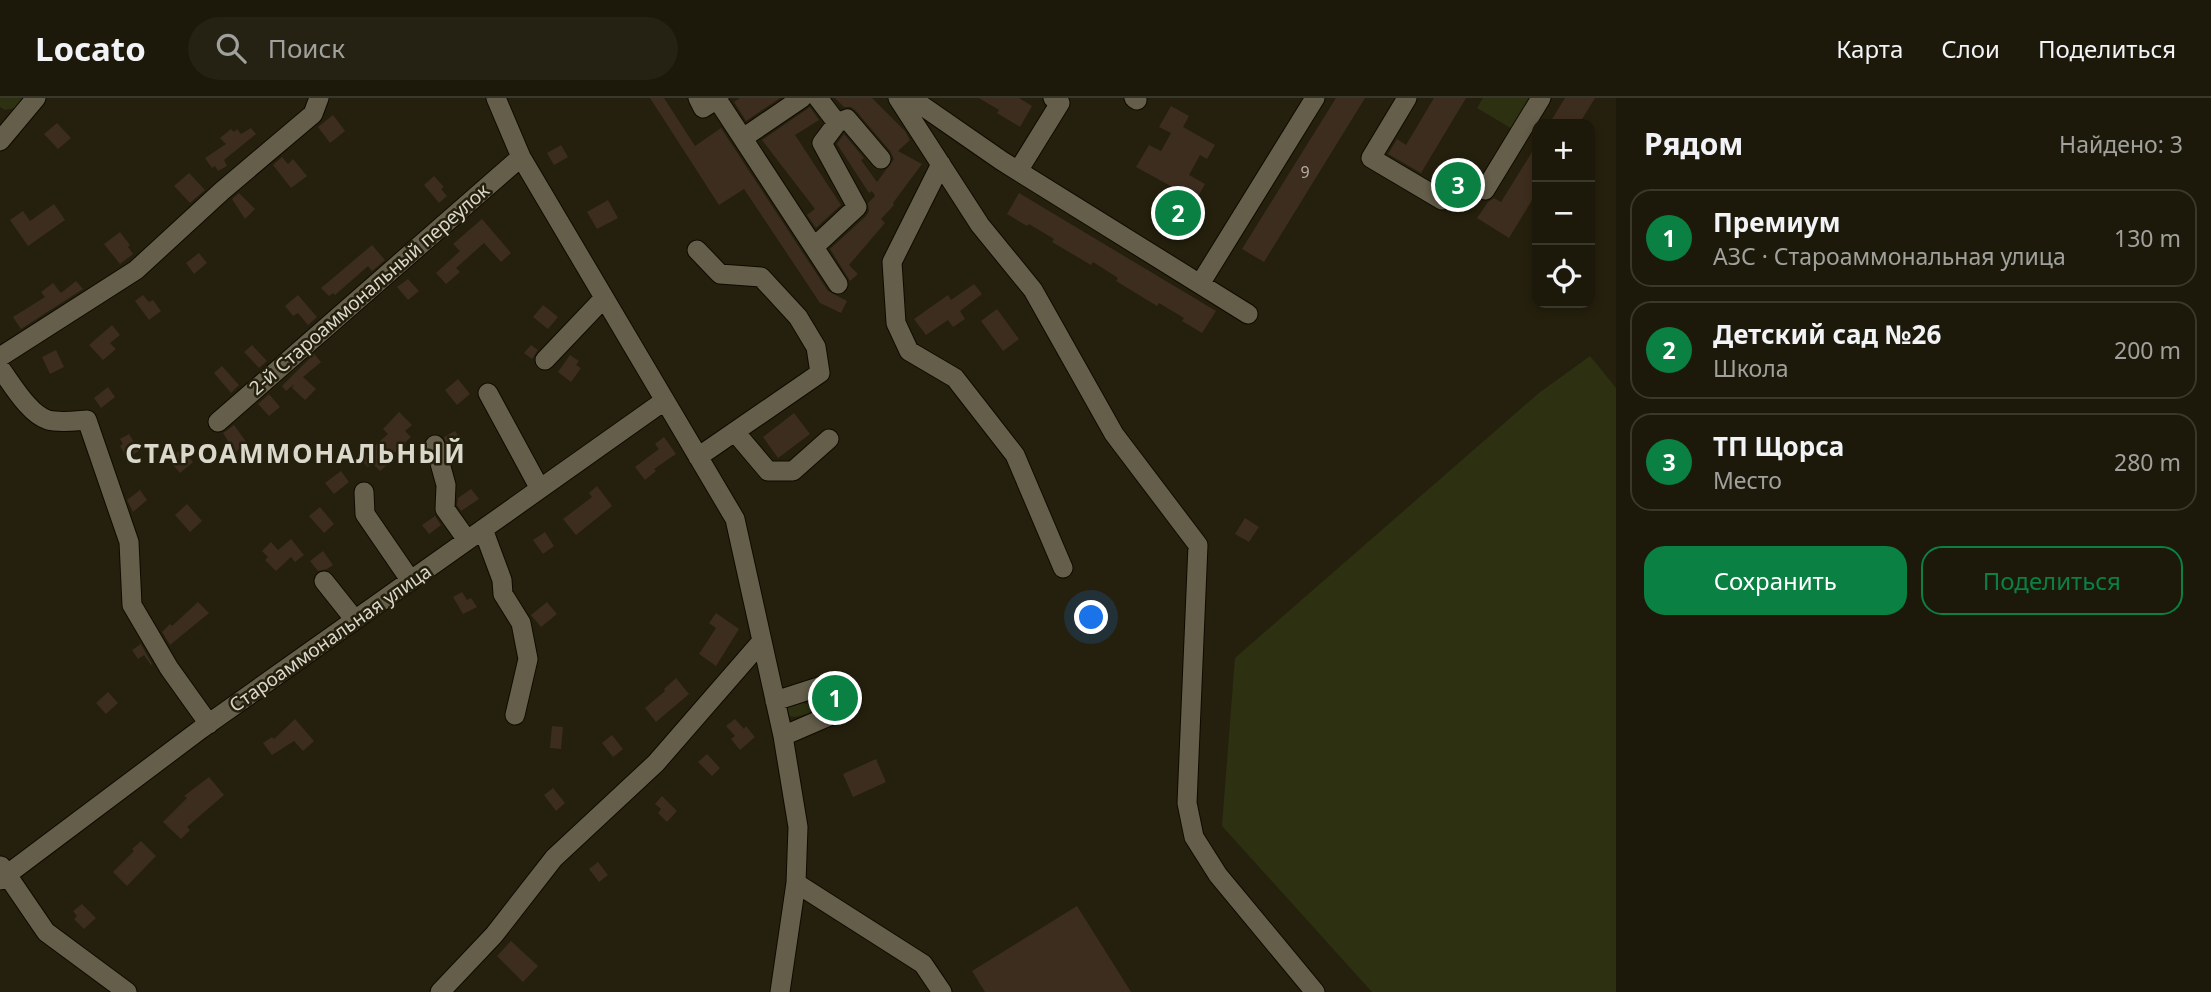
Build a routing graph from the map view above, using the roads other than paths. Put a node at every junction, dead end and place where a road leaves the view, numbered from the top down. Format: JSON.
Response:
{"nodes":[{"id":1,"x":36,"y":98,"type":"edge"},
{"id":2,"x":318,"y":98,"type":"edge"},
{"id":3,"x":496,"y":98,"type":"edge"},
{"id":4,"x":711,"y":98,"type":"edge"},
{"id":5,"x":802,"y":98,"type":"edge"},
{"id":6,"x":818,"y":98,"type":"edge"},
{"id":7,"x":898,"y":98,"type":"edge"},
{"id":8,"x":911,"y":98,"type":"edge"},
{"id":9,"x":1053,"y":98,"type":"edge"},
{"id":10,"x":1315,"y":98,"type":"edge"},
{"id":11,"x":1407,"y":98,"type":"edge"},
{"id":12,"x":1541,"y":98,"type":"edge"},
{"id":13,"x":837,"y":124,"type":"junction"},
{"id":14,"x":743,"y":138,"type":"junction"},
{"id":15,"x":0,"y":141,"type":"edge"},
{"id":16,"x":521,"y":157,"type":"junction"},
{"id":17,"x":881,"y":159,"type":"dead end"},
{"id":18,"x":941,"y":164,"type":"junction"},
{"id":19,"x":1018,"y":172,"type":"junction"},
{"id":20,"x":1485,"y":190,"type":"dead end"},
{"id":21,"x":1442,"y":200,"type":"dead end"},
{"id":22,"x":814,"y":247,"type":"junction"},
{"id":23,"x":697,"y":250,"type":"dead end"},
{"id":24,"x":838,"y":284,"type":"dead end"},
{"id":25,"x":1200,"y":284,"type":"junction"},
{"id":26,"x":604,"y":298,"type":"junction"},
{"id":27,"x":1248,"y":314,"type":"dead end"},
{"id":28,"x":0,"y":357,"type":"edge"},
{"id":29,"x":545,"y":360,"type":"dead end"},
{"id":30,"x":0,"y":368,"type":"edge"},
{"id":31,"x":488,"y":393,"type":"dead end"},
{"id":32,"x":664,"y":401,"type":"junction"},
{"id":33,"x":218,"y":422,"type":"dead end"},
{"id":34,"x":735,"y":432,"type":"junction"},
{"id":35,"x":829,"y":439,"type":"dead end"},
{"id":36,"x":435,"y":445,"type":"dead end"},
{"id":37,"x":698,"y":457,"type":"junction"},
{"id":38,"x":540,"y":489,"type":"junction"},
{"id":39,"x":364,"y":492,"type":"dead end"},
{"id":40,"x":475,"y":535,"type":"junction"},
{"id":41,"x":1063,"y":568,"type":"dead end"},
{"id":42,"x":324,"y":580,"type":"dead end"},
{"id":43,"x":411,"y":581,"type":"junction"},
{"id":44,"x":355,"y":620,"type":"junction"},
{"id":45,"x":762,"y":641,"type":"junction"},
{"id":46,"x":800,"y":693,"type":"junction"},
{"id":47,"x":775,"y":701,"type":"junction"},
{"id":48,"x":515,"y":715,"type":"dead end"},
{"id":49,"x":813,"y":723,"type":"junction"},
{"id":50,"x":209,"y":724,"type":"junction"},
{"id":51,"x":783,"y":736,"type":"junction"},
{"id":52,"x":3,"y":873,"type":"edge"},
{"id":53,"x":796,"y":883,"type":"junction"},
{"id":54,"x":127,"y":992,"type":"edge"},
{"id":55,"x":440,"y":992,"type":"edge"},
{"id":56,"x":780,"y":992,"type":"edge"},
{"id":57,"x":942,"y":992,"type":"edge"},
{"id":58,"x":1315,"y":992,"type":"edge"}],
"edges":[{"from":1,"to":15,"type":"street"},
{"from":2,"to":28,"type":"street"},
{"from":3,"to":16,"type":"street"},
{"from":4,"to":14,"type":"street"},
{"from":5,"to":14,"type":"street"},
{"from":6,"to":13,"type":"street"},
{"from":7,"to":18,"type":"street"},
{"from":8,"to":19,"type":"street"},
{"from":9,"to":19,"type":"street"},
{"from":10,"to":25,"type":"street"},
{"from":11,"to":21,"type":"street"},
{"from":12,"to":20,"type":"street"},
{"from":13,"to":17,"type":"street"},
{"from":13,"to":22,"type":"street"},
{"from":14,"to":22,"type":"street"},
{"from":16,"to":26,"type":"street"},
{"from":16,"to":33,"type":"street","name":"2-й Староаммональный переулок"},
{"from":18,"to":41,"type":"street"},
{"from":18,"to":58,"type":"street"},
{"from":19,"to":25,"type":"street"},
{"from":22,"to":24,"type":"street"},
{"from":23,"to":34,"type":"street"},
{"from":25,"to":27,"type":"street"},
{"from":26,"to":29,"type":"street"},
{"from":26,"to":32,"type":"street"},
{"from":30,"to":50,"type":"street"},
{"from":31,"to":38,"type":"street"},
{"from":32,"to":37,"type":"street"},
{"from":32,"to":38,"type":"street","name":"Староаммональная улица"},
{"from":34,"to":35,"type":"street"},
{"from":34,"to":37,"type":"street"},
{"from":36,"to":40,"type":"street"},
{"from":37,"to":45,"type":"street"},
{"from":38,"to":40,"type":"street","name":"Староаммональная улица"},
{"from":39,"to":43,"type":"street"},
{"from":40,"to":43,"type":"street","name":"Староаммональная улица"},
{"from":40,"to":48,"type":"street"},
{"from":42,"to":44,"type":"street"},
{"from":43,"to":44,"type":"street","name":"Староаммональная улица"},
{"from":44,"to":50,"type":"street","name":"Староаммональная улица"},
{"from":45,"to":47,"type":"street"},
{"from":45,"to":55,"type":"street"},
{"from":46,"to":47,"type":"street"},
{"from":46,"to":49,"type":"street"},
{"from":46,"to":49,"type":"street"},
{"from":47,"to":51,"type":"street"},
{"from":49,"to":51,"type":"street"},
{"from":50,"to":52,"type":"street","name":"Староаммональная улица"},
{"from":51,"to":53,"type":"street"},
{"from":52,"to":54,"type":"street"},
{"from":53,"to":56,"type":"street"},
{"from":53,"to":57,"type":"street"}]}
